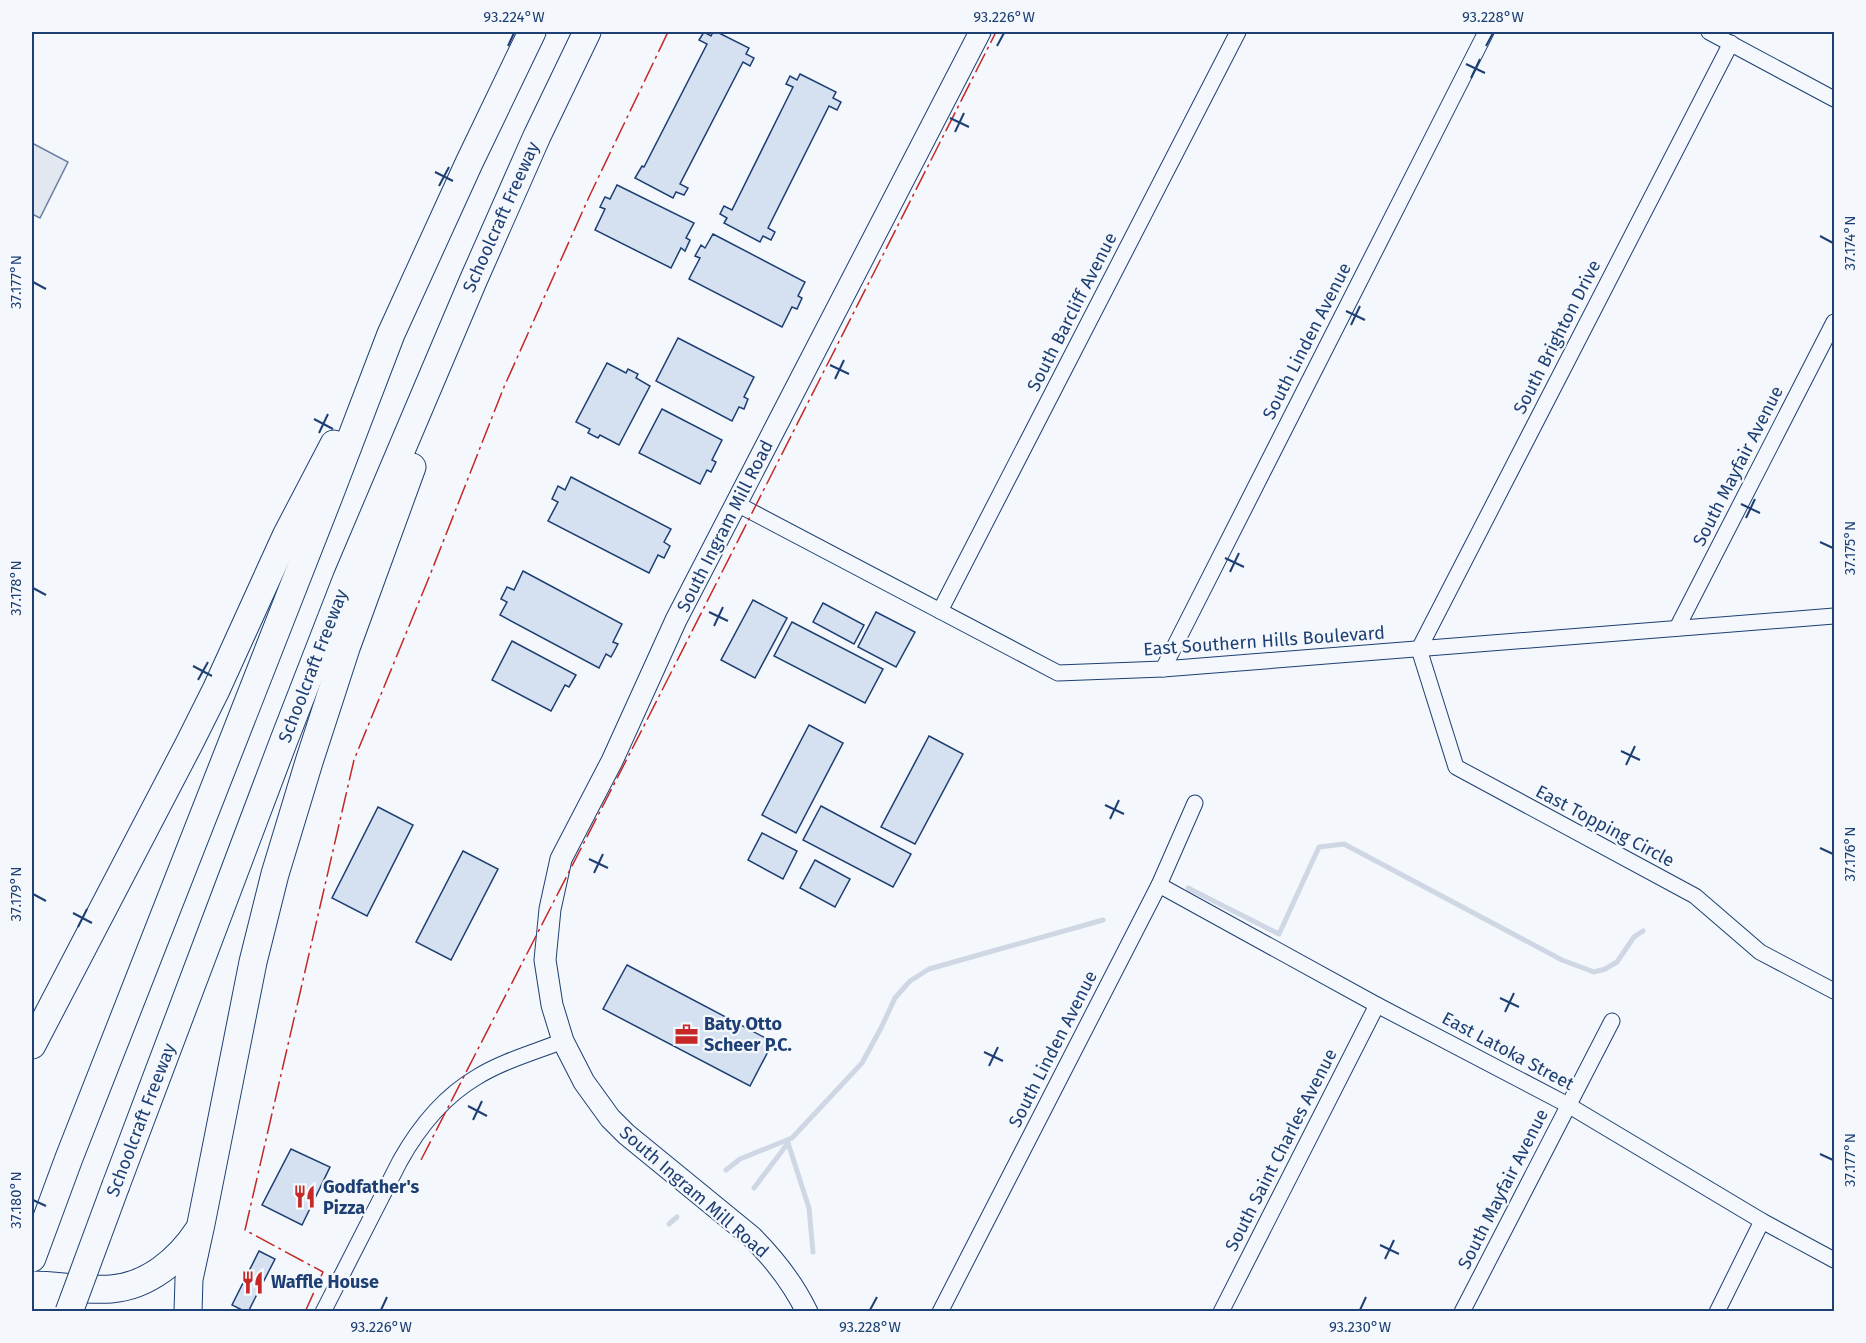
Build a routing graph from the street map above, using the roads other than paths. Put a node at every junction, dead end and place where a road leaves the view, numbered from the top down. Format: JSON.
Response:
{"nodes":[{"id":1,"x":532,"y":32,"type":"edge"},
{"id":2,"x":587,"y":32,"type":"edge"},
{"id":3,"x":980,"y":32,"type":"edge"},
{"id":4,"x":1238,"y":32,"type":"edge"},
{"id":5,"x":1486,"y":32,"type":"edge"},
{"id":6,"x":1709,"y":32,"type":"edge"},
{"id":7,"x":1731,"y":43,"type":"junction"},
{"id":8,"x":1834,"y":99,"type":"edge"},
{"id":9,"x":473,"y":281,"type":"junction"},
{"id":10,"x":1834,"y":322,"type":"edge"},
{"id":11,"x":392,"y":334,"type":"junction"},
{"id":12,"x":737,"y":504,"type":"junction"},
{"id":13,"x":940,"y":611,"type":"junction"},
{"id":14,"x":1834,"y":616,"type":"edge"},
{"id":15,"x":1677,"y":628,"type":"junction"},
{"id":16,"x":1419,"y":649,"type":"junction"},
{"id":17,"x":1163,"y":669,"type":"junction"},
{"id":18,"x":1195,"y":802,"type":"dead end"},
{"id":19,"x":1159,"y":885,"type":"junction"},
{"id":20,"x":1834,"y":992,"type":"edge"},
{"id":21,"x":1377,"y":1005,"type":"junction"},
{"id":22,"x":1612,"y":1021,"type":"dead end"},
{"id":23,"x":563,"y":1041,"type":"junction"},
{"id":24,"x":32,"y":1045,"type":"edge"},
{"id":25,"x":1568,"y":1105,"type":"junction"},
{"id":26,"x":1762,"y":1221,"type":"junction"},
{"id":27,"x":201,"y":1224,"type":"junction"},
{"id":28,"x":32,"y":1258,"type":"edge"},
{"id":29,"x":1834,"y":1260,"type":"edge"},
{"id":30,"x":37,"y":1294,"type":"edge"},
{"id":31,"x":69,"y":1311,"type":"edge"},
{"id":32,"x":188,"y":1311,"type":"edge"},
{"id":33,"x":323,"y":1311,"type":"edge"},
{"id":34,"x":807,"y":1311,"type":"edge"},
{"id":35,"x":940,"y":1311,"type":"edge"},
{"id":36,"x":1221,"y":1311,"type":"edge"},
{"id":37,"x":1462,"y":1311,"type":"edge"},
{"id":38,"x":1717,"y":1311,"type":"edge"}],
"edges":[{"from":1,"to":11,"type":"highway"},
{"from":2,"to":9,"type":"highway","name":"Schoolcraft Freeway"},
{"from":3,"to":12,"type":"street","name":"South Ingram Mill Road"},
{"from":4,"to":13,"type":"street","name":"South Barcliff Avenue"},
{"from":5,"to":17,"type":"street","name":"South Linden Avenue"},
{"from":6,"to":7,"type":"street"},
{"from":7,"to":8,"type":"street"},
{"from":7,"to":16,"type":"street","name":"South Brighton Drive"},
{"from":9,"to":27,"type":"highway"},
{"from":9,"to":31,"type":"highway","name":"Schoolcraft Freeway","bridge":true},
{"from":10,"to":15,"type":"street","name":"South Mayfair Avenue"},
{"from":11,"to":24,"type":"highway"},
{"from":11,"to":28,"type":"highway"},
{"from":12,"to":13,"type":"street","name":"East Southern Hills Boulevard"},
{"from":12,"to":23,"type":"street","name":"South Ingram Mill Road"},
{"from":13,"to":17,"type":"street","name":"East Southern Hills Boulevard"},
{"from":14,"to":15,"type":"street","name":"East Southern Hills Boulevard"},
{"from":15,"to":16,"type":"street","name":"East Southern Hills Boulevard"},
{"from":16,"to":17,"type":"street","name":"East Southern Hills Boulevard"},
{"from":16,"to":20,"type":"street","name":"East Topping Circle"},
{"from":18,"to":19,"type":"street","name":"South Linden Avenue"},
{"from":19,"to":21,"type":"street","name":"East Latoka Street"},
{"from":19,"to":35,"type":"street","name":"South Linden Avenue"},
{"from":21,"to":25,"type":"street","name":"East Latoka Street"},
{"from":21,"to":36,"type":"street","name":"South Saint Charles Avenue"},
{"from":22,"to":25,"type":"street","name":"South Mayfair Avenue"},
{"from":23,"to":33,"type":"street"},
{"from":23,"to":34,"type":"street","name":"South Ingram Mill Road"},
{"from":25,"to":26,"type":"street","name":"East Latoka Street"},
{"from":25,"to":37,"type":"street","name":"South Mayfair Avenue"},
{"from":26,"to":29,"type":"street","name":"East Latoka Street"},
{"from":26,"to":38,"type":"street"},
{"from":27,"to":30,"type":"highway"},
{"from":27,"to":32,"type":"highway"}]}
